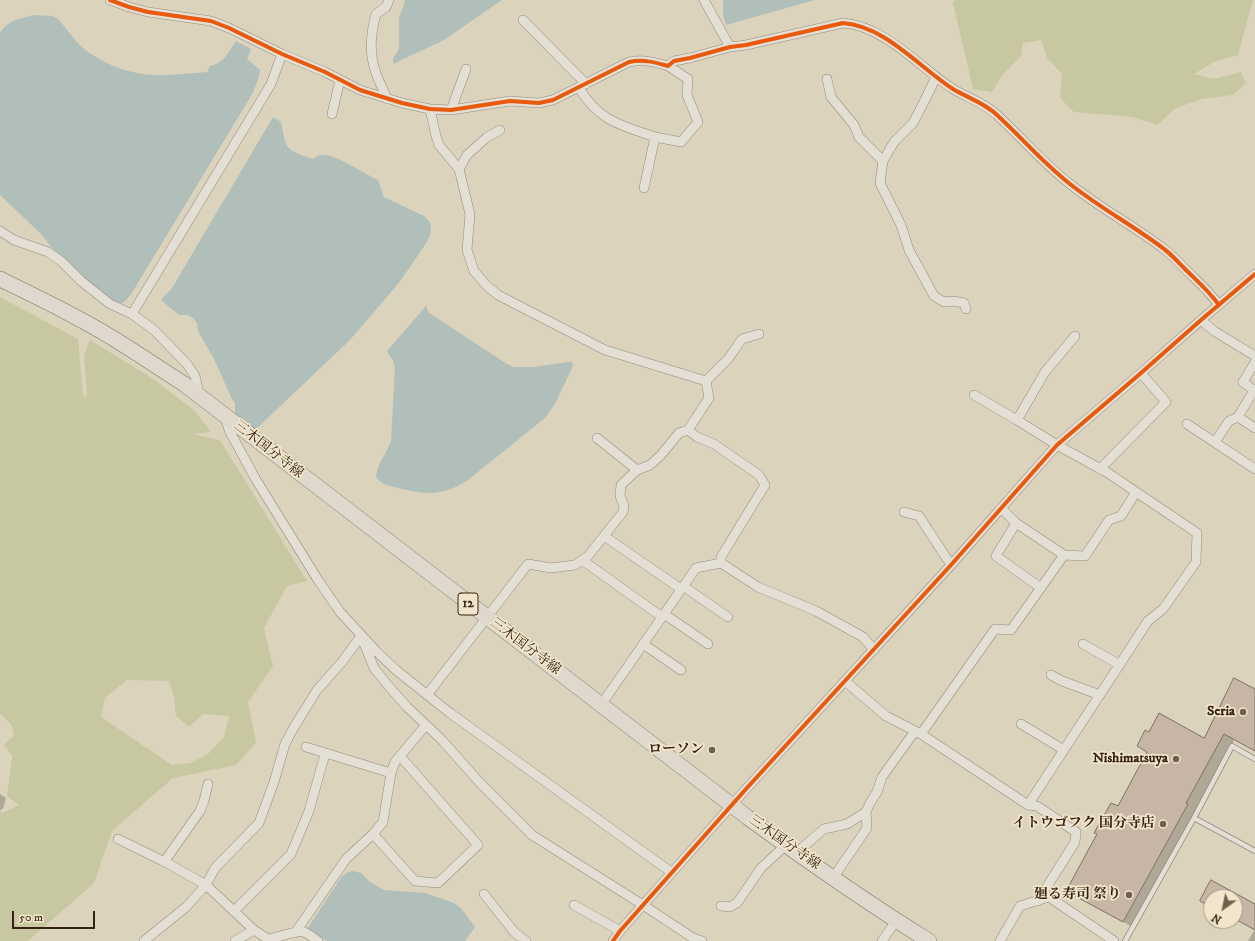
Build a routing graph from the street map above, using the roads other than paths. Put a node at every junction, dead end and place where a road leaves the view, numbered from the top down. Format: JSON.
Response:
{"nodes":[{"id":1,"x":110,"y":0,"type":"edge"},
{"id":2,"x":389,"y":0,"type":"edge"},
{"id":3,"x":704,"y":0,"type":"edge"},
{"id":4,"x":523,"y":20,"type":"dead end"},
{"id":5,"x":730,"y":47,"type":"junction"},
{"id":6,"x":282,"y":54,"type":"junction"},
{"id":7,"x":668,"y":66,"type":"junction"},
{"id":8,"x":466,"y":69,"type":"dead end"},
{"id":9,"x":936,"y":77,"type":"junction"},
{"id":10,"x":827,"y":79,"type":"dead end"},
{"id":11,"x":340,"y":80,"type":"junction"},
{"id":12,"x":583,"y":86,"type":"junction"},
{"id":13,"x":387,"y":99,"type":"junction"},
{"id":14,"x":430,"y":109,"type":"junction"},
{"id":15,"x":451,"y":110,"type":"junction"},
{"id":16,"x":332,"y":114,"type":"dead end"},
{"id":17,"x":500,"y":130,"type":"dead end"},
{"id":18,"x":655,"y":136,"type":"junction"},
{"id":19,"x":883,"y":161,"type":"junction"},
{"id":20,"x":459,"y":169,"type":"junction"},
{"id":21,"x":644,"y":188,"type":"dead end"},
{"id":22,"x":0,"y":231,"type":"edge"},
{"id":23,"x":1255,"y":274,"type":"edge"},
{"id":24,"x":0,"y":279,"type":"edge"},
{"id":25,"x":1219,"y":305,"type":"junction"},
{"id":26,"x":966,"y":309,"type":"dead end"},
{"id":27,"x":132,"y":314,"type":"junction"},
{"id":28,"x":1201,"y":320,"type":"junction"},
{"id":29,"x":759,"y":334,"type":"dead end"},
{"id":30,"x":1075,"y":336,"type":"dead end"},
{"id":31,"x":1255,"y":356,"type":"edge"},
{"id":32,"x":1255,"y":362,"type":"edge"},
{"id":33,"x":1141,"y":373,"type":"junction"},
{"id":34,"x":706,"y":381,"type":"junction"},
{"id":35,"x":1255,"y":390,"type":"edge"},
{"id":36,"x":974,"y":395,"type":"dead end"},
{"id":37,"x":200,"y":396,"type":"junction"},
{"id":38,"x":225,"y":417,"type":"junction"},
{"id":39,"x":1238,"y":417,"type":"junction"},
{"id":40,"x":1016,"y":420,"type":"junction"},
{"id":41,"x":1187,"y":424,"type":"dead end"},
{"id":42,"x":1255,"y":428,"type":"edge"},
{"id":43,"x":688,"y":430,"type":"junction"},
{"id":44,"x":597,"y":438,"type":"dead end"},
{"id":45,"x":1215,"y":442,"type":"junction"},
{"id":46,"x":1057,"y":445,"type":"junction"},
{"id":47,"x":1100,"y":469,"type":"junction"},
{"id":48,"x":1255,"y":469,"type":"edge"},
{"id":49,"x":637,"y":470,"type":"junction"},
{"id":50,"x":1136,"y":492,"type":"junction"},
{"id":51,"x":1001,"y":508,"type":"junction"},
{"id":52,"x":904,"y":512,"type":"dead end"},
{"id":53,"x":1016,"y":523,"type":"junction"},
{"id":54,"x":604,"y":536,"type":"junction"},
{"id":55,"x":1064,"y":554,"type":"junction"},
{"id":56,"x":582,"y":560,"type":"junction"},
{"id":57,"x":720,"y":563,"type":"junction"},
{"id":58,"x":951,"y":565,"type":"junction"},
{"id":59,"x":682,"y":588,"type":"junction"},
{"id":60,"x":1041,"y":588,"type":"junction"},
{"id":61,"x":663,"y":616,"type":"junction"},
{"id":62,"x":728,"y":616,"type":"dead end"},
{"id":63,"x":486,"y":618,"type":"junction"},
{"id":64,"x":361,"y":636,"type":"junction"},
{"id":65,"x":643,"y":644,"type":"junction"},
{"id":66,"x":708,"y":644,"type":"dead end"},
{"id":67,"x":1083,"y":644,"type":"dead end"},
{"id":68,"x":874,"y":650,"type":"junction"},
{"id":69,"x":1120,"y":665,"type":"junction"},
{"id":70,"x":681,"y":670,"type":"dead end"},
{"id":71,"x":1051,"y":675,"type":"dead end"},
{"id":72,"x":844,"y":681,"type":"junction"},
{"id":73,"x":427,"y":695,"type":"junction"},
{"id":74,"x":1100,"y":695,"type":"junction"},
{"id":75,"x":600,"y":705,"type":"junction"},
{"id":76,"x":1021,"y":724,"type":"dead end"},
{"id":77,"x":426,"y":725,"type":"junction"},
{"id":78,"x":918,"y":733,"type":"junction"},
{"id":79,"x":306,"y":747,"type":"dead end"},
{"id":80,"x":1064,"y":750,"type":"junction"},
{"id":81,"x":325,"y":754,"type":"junction"},
{"id":82,"x":400,"y":756,"type":"junction"},
{"id":83,"x":1255,"y":759,"type":"edge"},
{"id":84,"x":391,"y":773,"type":"junction"},
{"id":85,"x":208,"y":784,"type":"dead end"},
{"id":86,"x":732,"y":805,"type":"junction"},
{"id":87,"x":1028,"y":806,"type":"junction"},
{"id":88,"x":866,"y":812,"type":"junction"},
{"id":89,"x":1194,"y":818,"type":"junction"},
{"id":90,"x":373,"y":834,"type":"junction"},
{"id":91,"x":118,"y":839,"type":"dead end"},
{"id":92,"x":791,"y":849,"type":"junction"},
{"id":93,"x":1255,"y":850,"type":"edge"},
{"id":94,"x":164,"y":862,"type":"junction"},
{"id":95,"x":671,"y":872,"type":"junction"},
{"id":96,"x":833,"y":878,"type":"junction"},
{"id":97,"x":206,"y":885,"type":"junction"},
{"id":98,"x":484,"y":894,"type":"dead end"},
{"id":99,"x":1038,"y":901,"type":"junction"},
{"id":100,"x":643,"y":904,"type":"junction"},
{"id":101,"x":574,"y":905,"type":"dead end"},
{"id":102,"x":720,"y":906,"type":"dead end"},
{"id":103,"x":234,"y":911,"type":"junction"},
{"id":104,"x":896,"y":920,"type":"junction"},
{"id":105,"x":254,"y":930,"type":"junction"},
{"id":106,"x":620,"y":931,"type":"junction"},
{"id":107,"x":296,"y":933,"type":"junction"},
{"id":108,"x":144,"y":941,"type":"edge"},
{"id":109,"x":235,"y":941,"type":"edge"},
{"id":110,"x":318,"y":941,"type":"edge"},
{"id":111,"x":526,"y":941,"type":"edge"},
{"id":112,"x":613,"y":941,"type":"edge"},
{"id":113,"x":702,"y":941,"type":"edge"},
{"id":114,"x":882,"y":941,"type":"edge"},
{"id":115,"x":929,"y":941,"type":"edge"},
{"id":116,"x":1000,"y":941,"type":"edge"},
{"id":117,"x":1114,"y":941,"type":"edge"},
{"id":118,"x":1126,"y":941,"type":"edge"}],
"edges":[{"from":1,"to":6,"type":"street"},
{"from":2,"to":13,"type":"street"},
{"from":3,"to":5,"type":"street"},
{"from":4,"to":12,"type":"street"},
{"from":5,"to":7,"type":"street"},
{"from":5,"to":9,"type":"street"},
{"from":6,"to":11,"type":"street"},
{"from":6,"to":27,"type":"street"},
{"from":7,"to":12,"type":"street"},
{"from":7,"to":18,"type":"street"},
{"from":8,"to":15,"type":"street"},
{"from":9,"to":19,"type":"street"},
{"from":9,"to":25,"type":"street"},
{"from":10,"to":19,"type":"street"},
{"from":11,"to":13,"type":"street"},
{"from":11,"to":16,"type":"street"},
{"from":12,"to":15,"type":"street"},
{"from":12,"to":18,"type":"street"},
{"from":13,"to":14,"type":"street"},
{"from":14,"to":15,"type":"street"},
{"from":14,"to":20,"type":"street"},
{"from":17,"to":20,"type":"street"},
{"from":18,"to":21,"type":"street"},
{"from":19,"to":26,"type":"street"},
{"from":20,"to":34,"type":"street"},
{"from":22,"to":27,"type":"street"},
{"from":23,"to":25,"type":"street"},
{"from":24,"to":37,"type":"main road","name":"三木国分寺線","number":"12"},
{"from":25,"to":28,"type":"street"},
{"from":27,"to":37,"type":"street"},
{"from":28,"to":31,"type":"street"},
{"from":28,"to":33,"type":"street"},
{"from":29,"to":34,"type":"street"},
{"from":30,"to":40,"type":"street"},
{"from":32,"to":35,"type":"street"},
{"from":33,"to":46,"type":"street"},
{"from":33,"to":47,"type":"street"},
{"from":34,"to":43,"type":"street"},
{"from":35,"to":39,"type":"street"},
{"from":36,"to":40,"type":"street"},
{"from":37,"to":38,"type":"main road","name":"三木国分寺線","number":"12"},
{"from":38,"to":63,"type":"main road","name":"三木国分寺線","number":"12"},
{"from":38,"to":64,"type":"street"},
{"from":39,"to":42,"type":"street"},
{"from":39,"to":45,"type":"street"},
{"from":40,"to":46,"type":"street"},
{"from":41,"to":45,"type":"street"},
{"from":43,"to":49,"type":"street"},
{"from":43,"to":57,"type":"street"},
{"from":44,"to":49,"type":"street"},
{"from":45,"to":48,"type":"street"},
{"from":46,"to":47,"type":"street"},
{"from":46,"to":51,"type":"street"},
{"from":47,"to":50,"type":"street"},
{"from":49,"to":54,"type":"street"},
{"from":50,"to":55,"type":"street"},
{"from":50,"to":69,"type":"street"},
{"from":51,"to":53,"type":"street"},
{"from":51,"to":58,"type":"street"},
{"from":52,"to":58,"type":"street"},
{"from":53,"to":55,"type":"street"},
{"from":53,"to":60,"type":"street"},
{"from":54,"to":56,"type":"street"},
{"from":54,"to":59,"type":"street"},
{"from":55,"to":60,"type":"street"},
{"from":56,"to":61,"type":"street"},
{"from":56,"to":63,"type":"street"},
{"from":57,"to":59,"type":"street"},
{"from":57,"to":68,"type":"street"},
{"from":58,"to":68,"type":"street"},
{"from":59,"to":61,"type":"street"},
{"from":59,"to":62,"type":"street"},
{"from":60,"to":78,"type":"street"},
{"from":61,"to":65,"type":"street"},
{"from":61,"to":66,"type":"street"},
{"from":63,"to":73,"type":"street"},
{"from":63,"to":75,"type":"main road","name":"三木国分寺線","number":"12"},
{"from":64,"to":73,"type":"street"},
{"from":64,"to":77,"type":"street"},
{"from":64,"to":97,"type":"street"},
{"from":65,"to":70,"type":"street"},
{"from":65,"to":75,"type":"street"},
{"from":67,"to":69,"type":"street"},
{"from":68,"to":72,"type":"street"},
{"from":69,"to":74,"type":"street"},
{"from":71,"to":74,"type":"street"},
{"from":72,"to":78,"type":"street"},
{"from":72,"to":86,"type":"street"},
{"from":73,"to":95,"type":"street"},
{"from":74,"to":80,"type":"street"},
{"from":75,"to":86,"type":"main road","name":"三木国分寺線","number":"12"},
{"from":76,"to":80,"type":"street"},
{"from":77,"to":82,"type":"street"},
{"from":77,"to":100,"type":"street"},
{"from":78,"to":87,"type":"street"},
{"from":78,"to":88,"type":"street"},
{"from":79,"to":81,"type":"street"},
{"from":80,"to":87,"type":"street"},
{"from":81,"to":84,"type":"street"},
{"from":81,"to":103,"type":"street"},
{"from":82,"to":84,"type":"street"},
{"from":82,"to":90,"type":"street"},
{"from":83,"to":89,"type":"lane"},
{"from":84,"to":90,"type":"street"},
{"from":85,"to":94,"type":"street"},
{"from":86,"to":92,"type":"main road","name":"三木国分寺線","number":"12"},
{"from":86,"to":95,"type":"street"},
{"from":87,"to":99,"type":"street"},
{"from":88,"to":92,"type":"street"},
{"from":88,"to":96,"type":"street"},
{"from":89,"to":93,"type":"lane"},
{"from":89,"to":118,"type":"lane"},
{"from":90,"to":107,"type":"street"},
{"from":91,"to":94,"type":"street"},
{"from":92,"to":96,"type":"main road","name":"三木国分寺線","number":"12"},
{"from":92,"to":102,"type":"street"},
{"from":94,"to":97,"type":"street"},
{"from":95,"to":100,"type":"street"},
{"from":96,"to":104,"type":"main road","name":"三木国分寺線","number":"12"},
{"from":97,"to":103,"type":"street"},
{"from":97,"to":108,"type":"street"},
{"from":98,"to":111,"type":"street"},
{"from":99,"to":116,"type":"street"},
{"from":99,"to":117,"type":"street"},
{"from":100,"to":106,"type":"street"},
{"from":100,"to":113,"type":"street"},
{"from":101,"to":106,"type":"street"},
{"from":103,"to":105,"type":"street"},
{"from":104,"to":114,"type":"street"},
{"from":104,"to":115,"type":"main road","name":"三木国分寺線","number":"12"},
{"from":105,"to":107,"type":"street"},
{"from":105,"to":109,"type":"street"},
{"from":106,"to":112,"type":"street"},
{"from":107,"to":110,"type":"street"}]}
